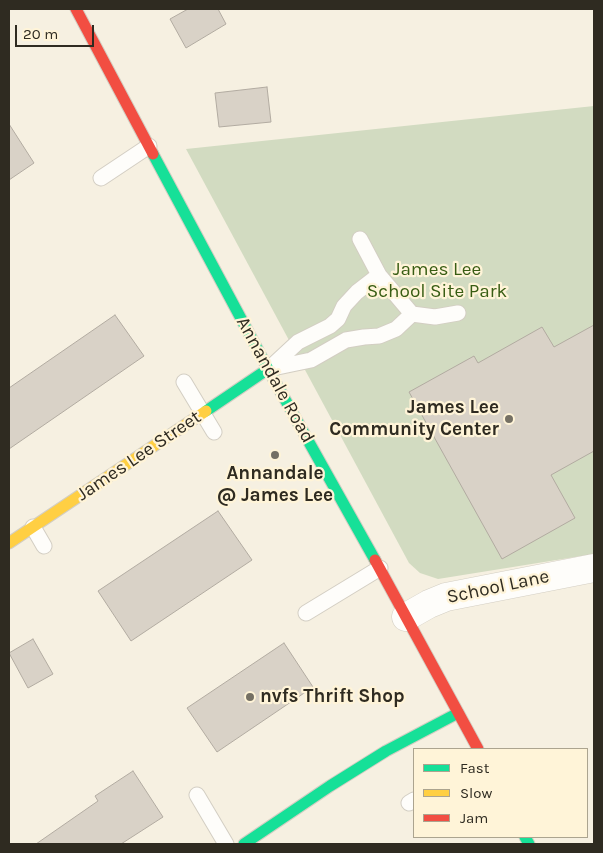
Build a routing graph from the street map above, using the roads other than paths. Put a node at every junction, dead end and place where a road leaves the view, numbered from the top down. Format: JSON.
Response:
{"nodes":[{"id":1,"x":76,"y":9,"type":"edge"},
{"id":2,"x":149,"y":146,"type":"junction"},
{"id":3,"x":101,"y":178,"type":"dead end"},
{"id":4,"x":360,"y":239,"type":"dead end"},
{"id":5,"x":380,"y":275,"type":"junction"},
{"id":6,"x":458,"y":313,"type":"dead end"},
{"id":7,"x":412,"y":314,"type":"junction"},
{"id":8,"x":268,"y":369,"type":"junction"},
{"id":9,"x":184,"y":382,"type":"dead end"},
{"id":10,"x":203,"y":412,"type":"junction"},
{"id":11,"x":214,"y":432,"type":"dead end"},
{"id":12,"x":33,"y":527,"type":"junction"},
{"id":13,"x":9,"y":543,"type":"edge"},
{"id":14,"x":44,"y":546,"type":"dead end"},
{"id":15,"x":380,"y":568,"type":"junction"},
{"id":16,"x":594,"y":568,"type":"edge"},
{"id":17,"x":306,"y":613,"type":"dead end"},
{"id":18,"x":406,"y":617,"type":"junction"},
{"id":19,"x":458,"y":713,"type":"junction"},
{"id":20,"x":477,"y":748,"type":"edge"},
{"id":21,"x":197,"y":796,"type":"dead end"},
{"id":22,"x":226,"y":844,"type":"edge"},
{"id":23,"x":244,"y":844,"type":"edge"}],
"edges":[{"from":1,"to":2,"type":"main road","name":"Annandale Road"},
{"from":2,"to":3,"type":"lane"},
{"from":2,"to":8,"type":"main road","name":"Annandale Road"},
{"from":4,"to":5,"type":"lane"},
{"from":5,"to":7,"type":"lane"},
{"from":5,"to":8,"type":"lane"},
{"from":6,"to":7,"type":"lane"},
{"from":7,"to":8,"type":"lane"},
{"from":8,"to":10,"type":"main road","name":"James Lee Street"},
{"from":8,"to":15,"type":"main road","name":"Annandale Road"},
{"from":9,"to":10,"type":"lane"},
{"from":10,"to":11,"type":"lane"},
{"from":10,"to":12,"type":"main road","name":"James Lee Street"},
{"from":12,"to":13,"type":"main road","name":"James Lee Street"},
{"from":12,"to":14,"type":"lane"},
{"from":15,"to":17,"type":"lane"},
{"from":15,"to":18,"type":"main road","name":"Annandale Road"},
{"from":16,"to":18,"type":"street","name":"School Lane"},
{"from":18,"to":19,"type":"main road","name":"Annandale Road"},
{"from":19,"to":20,"type":"main road","name":"Annandale Road"},
{"from":19,"to":23,"type":"main road"},
{"from":21,"to":22,"type":"lane"}]}
